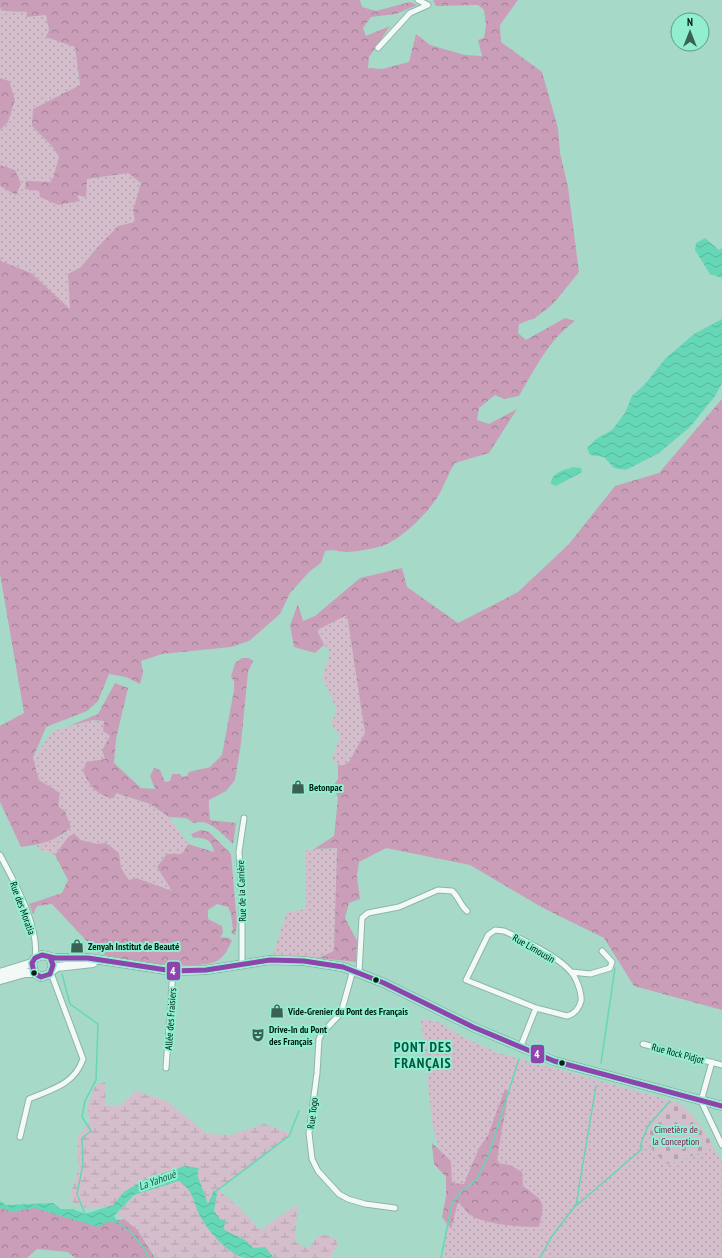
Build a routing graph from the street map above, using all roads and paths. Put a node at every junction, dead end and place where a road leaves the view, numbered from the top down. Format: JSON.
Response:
{"nodes":[{"id":1,"x":418,"y":0,"type":"edge"},
{"id":2,"x":378,"y":48,"type":"dead end"},
{"id":3,"x":244,"y":818,"type":"dead end"},
{"id":4,"x":0,"y":855,"type":"edge"},
{"id":5,"x":467,"y":911,"type":"dead end"},
{"id":6,"x":35,"y":940,"type":"junction"},
{"id":7,"x":602,"y":951,"type":"dead end"},
{"id":8,"x":47,"y":956,"type":"junction"},
{"id":9,"x":33,"y":960,"type":"junction"},
{"id":10,"x":112,"y":961,"type":"junction"},
{"id":11,"x":242,"y":964,"type":"junction"},
{"id":12,"x":173,"y":971,"type":"junction"},
{"id":13,"x":52,"y":972,"type":"junction"},
{"id":14,"x":572,"y":972,"type":"junction"},
{"id":15,"x":0,"y":973,"type":"edge"},
{"id":16,"x":355,"y":973,"type":"junction"},
{"id":17,"x":38,"y":975,"type":"junction"},
{"id":18,"x":0,"y":980,"type":"edge"},
{"id":19,"x":56,"y":988,"type":"junction"},
{"id":20,"x":536,"y":1008,"type":"junction"},
{"id":21,"x":643,"y":1044,"type":"dead end"},
{"id":22,"x":520,"y":1048,"type":"junction"},
{"id":23,"x":712,"y":1062,"type":"junction"},
{"id":24,"x":722,"y":1065,"type":"edge"},
{"id":25,"x":166,"y":1068,"type":"dead end"},
{"id":26,"x":701,"y":1101,"type":"junction"},
{"id":27,"x":722,"y":1106,"type":"edge"},
{"id":28,"x":20,"y":1137,"type":"dead end"},
{"id":29,"x":722,"y":1145,"type":"edge"},
{"id":30,"x":395,"y":1208,"type":"dead end"}],
"edges":[{"from":1,"to":2,"type":"street"},
{"from":3,"to":11,"type":"street","name":"Rue de la Carrière"},
{"from":4,"to":6,"type":"street","name":"Rue des Moratia"},
{"from":5,"to":16,"type":"street","name":"Rue Togo"},
{"from":6,"to":8,"type":"street","name":"Rue des Moratia"},
{"from":6,"to":9,"type":"street","name":"Rue des Moratia"},
{"from":7,"to":14,"type":"street"},
{"from":8,"to":9,"type":"main road"},
{"from":8,"to":10,"type":"main road"},
{"from":8,"to":13,"type":"main road"},
{"from":9,"to":15,"type":"main road"},
{"from":9,"to":17,"type":"main road"},
{"from":10,"to":12,"type":"main road"},
{"from":10,"to":13,"type":"main road"},
{"from":11,"to":12,"type":"main road"},
{"from":11,"to":16,"type":"main road"},
{"from":12,"to":25,"type":"street","name":"Allée des Fraisiers"},
{"from":13,"to":17,"type":"main road"},
{"from":13,"to":19,"type":"street"},
{"from":14,"to":20,"type":"street","name":"Rue Limousin"},
{"from":14,"to":20,"type":"street","name":"Rue Limousin"},
{"from":16,"to":22,"type":"main road"},
{"from":16,"to":30,"type":"street","name":"Rue Togo"},
{"from":17,"to":18,"type":"main road"},
{"from":17,"to":19,"type":"street"},
{"from":19,"to":28,"type":"street"},
{"from":20,"to":22,"type":"street"},
{"from":21,"to":23,"type":"street","name":"Rue Rock Pidjot"},
{"from":22,"to":26,"type":"main road"},
{"from":23,"to":24,"type":"street","name":"Rue Rock Pidjot"},
{"from":23,"to":26,"type":"street","name":"Rue Rock Pidjot"},
{"from":26,"to":27,"type":"main road"},
{"from":26,"to":29,"type":"street"}]}
